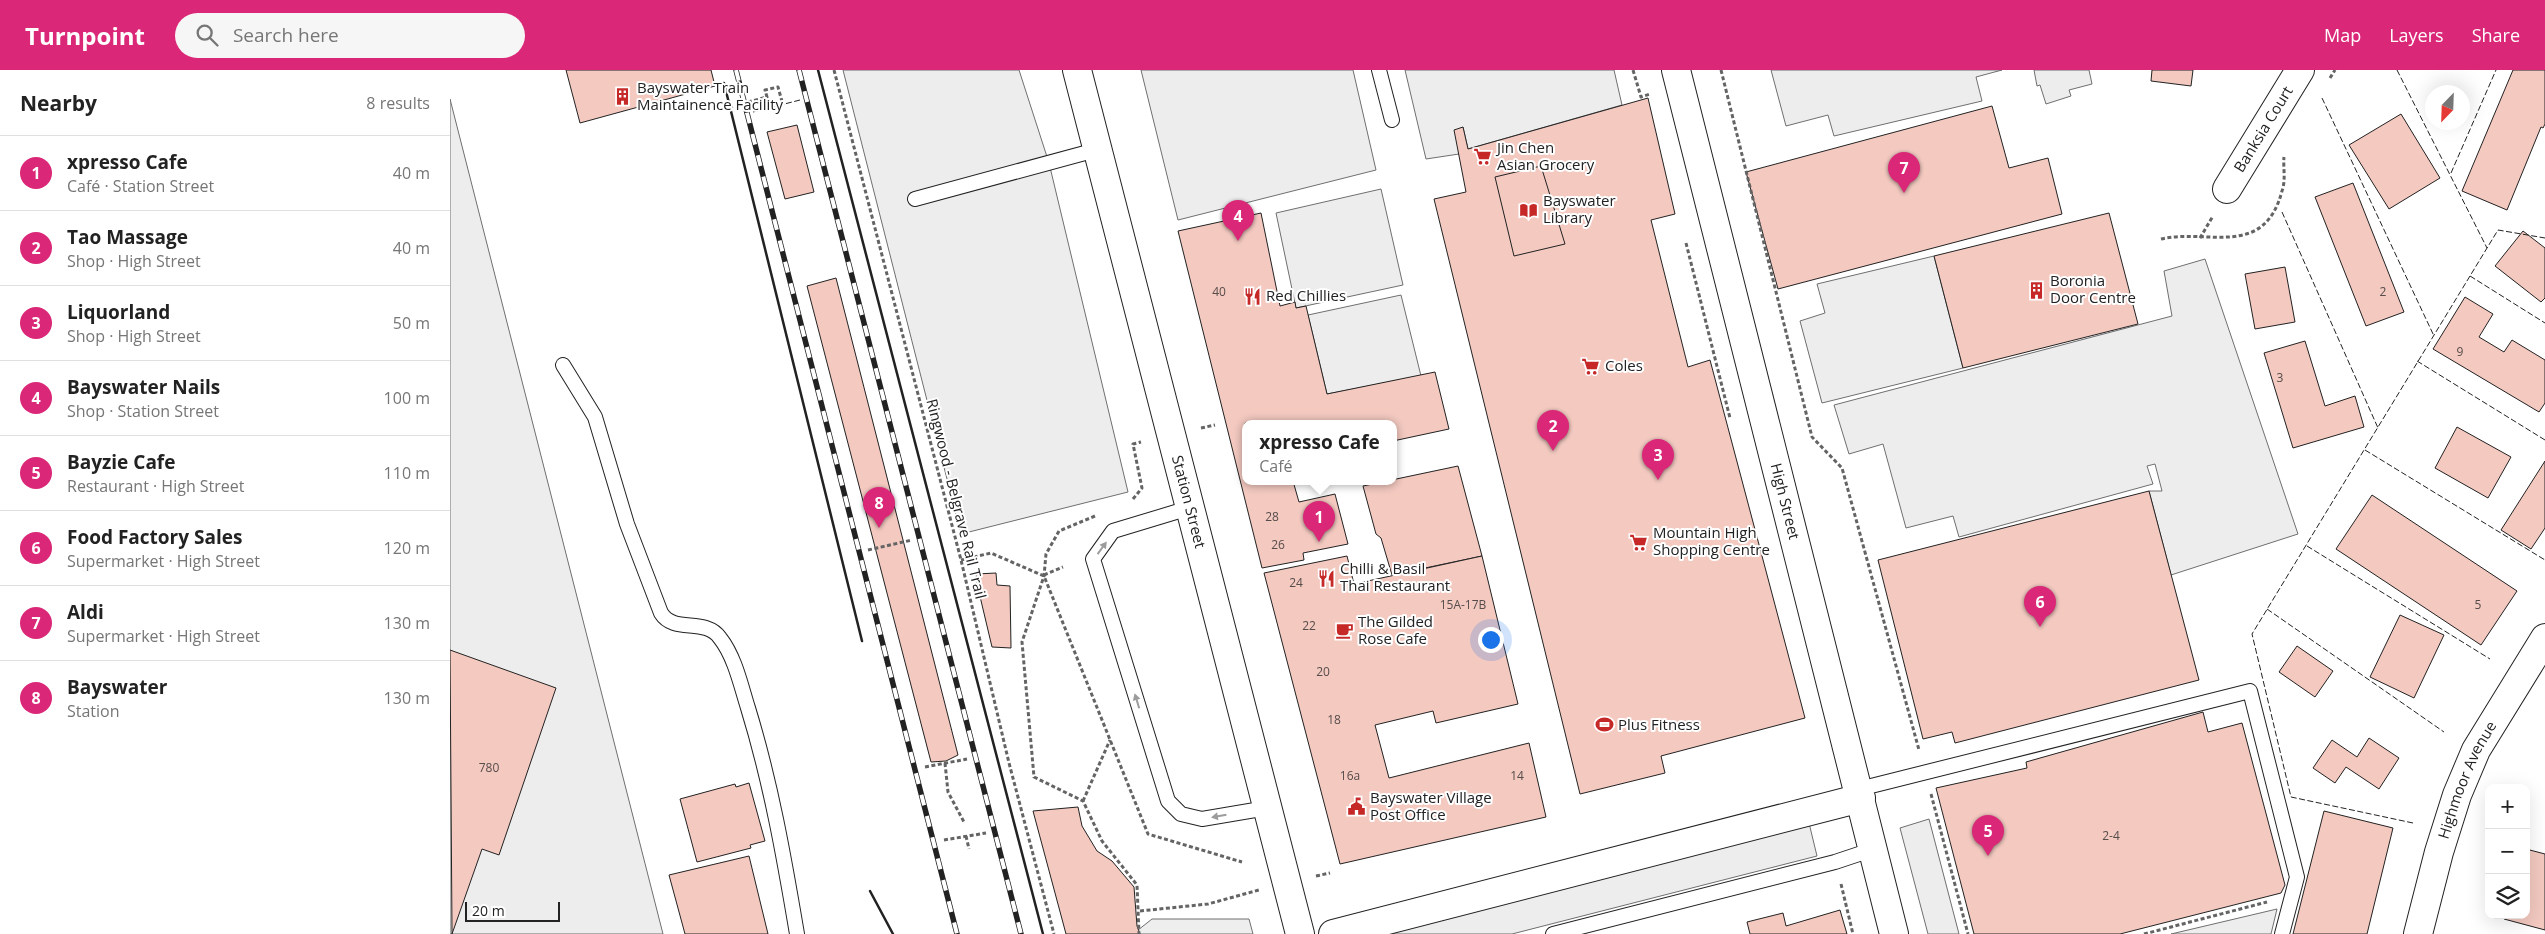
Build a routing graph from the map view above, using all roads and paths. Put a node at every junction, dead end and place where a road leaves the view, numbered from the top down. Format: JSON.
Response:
{"nodes":[{"id":1,"x":834,"y":70,"type":"edge"},
{"id":2,"x":1078,"y":70,"type":"edge"},
{"id":3,"x":1379,"y":70,"type":"edge"},
{"id":4,"x":1676,"y":70,"type":"edge"},
{"id":5,"x":1721,"y":70,"type":"edge"},
{"id":6,"x":2300,"y":70,"type":"edge"},
{"id":7,"x":783,"y":105,"type":"dead end"},
{"id":8,"x":729,"y":107,"type":"dead end"},
{"id":9,"x":1392,"y":120,"type":"dead end"},
{"id":10,"x":1096,"y":150,"type":"junction"},
{"id":11,"x":2227,"y":188,"type":"dead end"},
{"id":12,"x":916,"y":199,"type":"dead end"},
{"id":13,"x":563,"y":365,"type":"dead end"},
{"id":14,"x":1189,"y":508,"type":"junction"},
{"id":15,"x":912,"y":540,"type":"dead end"},
{"id":16,"x":868,"y":550,"type":"dead end"},
{"id":17,"x":961,"y":560,"type":"junction"},
{"id":18,"x":1063,"y":567,"type":"dead end"},
{"id":19,"x":1044,"y":576,"type":"junction"},
{"id":20,"x":2545,"y":638,"type":"edge"},
{"id":21,"x":1110,"y":740,"type":"junction"},
{"id":22,"x":967,"y":759,"type":"dead end"},
{"id":23,"x":945,"y":763,"type":"junction"},
{"id":24,"x":925,"y":767,"type":"dead end"},
{"id":25,"x":1925,"y":772,"type":"junction"},
{"id":26,"x":1860,"y":794,"type":"junction"},
{"id":27,"x":1083,"y":801,"type":"junction"},
{"id":28,"x":1267,"y":808,"type":"junction"},
{"id":29,"x":964,"y":822,"type":"dead end"},
{"id":30,"x":986,"y":833,"type":"dead end"},
{"id":31,"x":966,"y":836,"type":"junction"},
{"id":32,"x":944,"y":840,"type":"dead end"},
{"id":33,"x":1874,"y":848,"type":"junction"},
{"id":34,"x":969,"y":849,"type":"dead end"},
{"id":35,"x":1242,"y":862,"type":"dead end"},
{"id":36,"x":2292,"y":896,"type":"junction"},
{"id":37,"x":1208,"y":904,"type":"dead end"},
{"id":38,"x":1140,"y":911,"type":"junction"},
{"id":39,"x":797,"y":934,"type":"edge"},
{"id":40,"x":1054,"y":934,"type":"edge"},
{"id":41,"x":1140,"y":934,"type":"edge"},
{"id":42,"x":1300,"y":934,"type":"edge"},
{"id":43,"x":1333,"y":934,"type":"edge"},
{"id":44,"x":1553,"y":934,"type":"edge"},
{"id":45,"x":1894,"y":934,"type":"edge"},
{"id":46,"x":1968,"y":934,"type":"edge"},
{"id":47,"x":2144,"y":934,"type":"edge"},
{"id":48,"x":2282,"y":934,"type":"edge"},
{"id":49,"x":2418,"y":934,"type":"edge"}],
"edges":[{"from":1,"to":17,"type":"path","name":"Ringwood - Belgrave Rail Trail"},
{"from":2,"to":10,"type":"street","name":"Station Street"},
{"from":3,"to":9,"type":"lane"},
{"from":4,"to":26,"type":"street","name":"High Street"},
{"from":5,"to":25,"type":"path"},
{"from":6,"to":11,"type":"street","name":"Banksia Court"},
{"from":7,"to":8,"type":"path"},
{"from":10,"to":12,"type":"lane"},
{"from":10,"to":14,"type":"street","name":"Station Street"},
{"from":13,"to":39,"type":"lane"},
{"from":14,"to":28,"type":"street","name":"Station Street"},
{"from":28,"to":14,"type":"lane","one_way":true},
{"from":15,"to":16,"type":"path"},
{"from":17,"to":19,"type":"path"},
{"from":17,"to":40,"type":"path","name":"Ringwood - Belgrave Rail Trail"},
{"from":18,"to":19,"type":"path"},
{"from":19,"to":21,"type":"path"},
{"from":19,"to":27,"type":"path"},
{"from":20,"to":49,"type":"street","name":"Highmoor Avenue"},
{"from":21,"to":27,"type":"path"},
{"from":21,"to":35,"type":"path"},
{"from":22,"to":23,"type":"path"},
{"from":23,"to":24,"type":"path"},
{"from":23,"to":29,"type":"path"},
{"from":25,"to":26,"type":"lane"},
{"from":25,"to":36,"type":"lane"},
{"from":25,"to":46,"type":"path"},
{"from":26,"to":33,"type":"street","name":"High Street"},
{"from":26,"to":43,"type":"street"},
{"from":27,"to":38,"type":"path"},
{"from":28,"to":42,"type":"street","name":"Station Street"},
{"from":30,"to":31,"type":"path"},
{"from":31,"to":32,"type":"path"},
{"from":31,"to":34,"type":"path"},
{"from":33,"to":44,"type":"lane"},
{"from":33,"to":45,"type":"street","name":"High Street"},
{"from":36,"to":47,"type":"path"},
{"from":36,"to":48,"type":"lane"},
{"from":37,"to":38,"type":"path"},
{"from":38,"to":41,"type":"path"}]}
